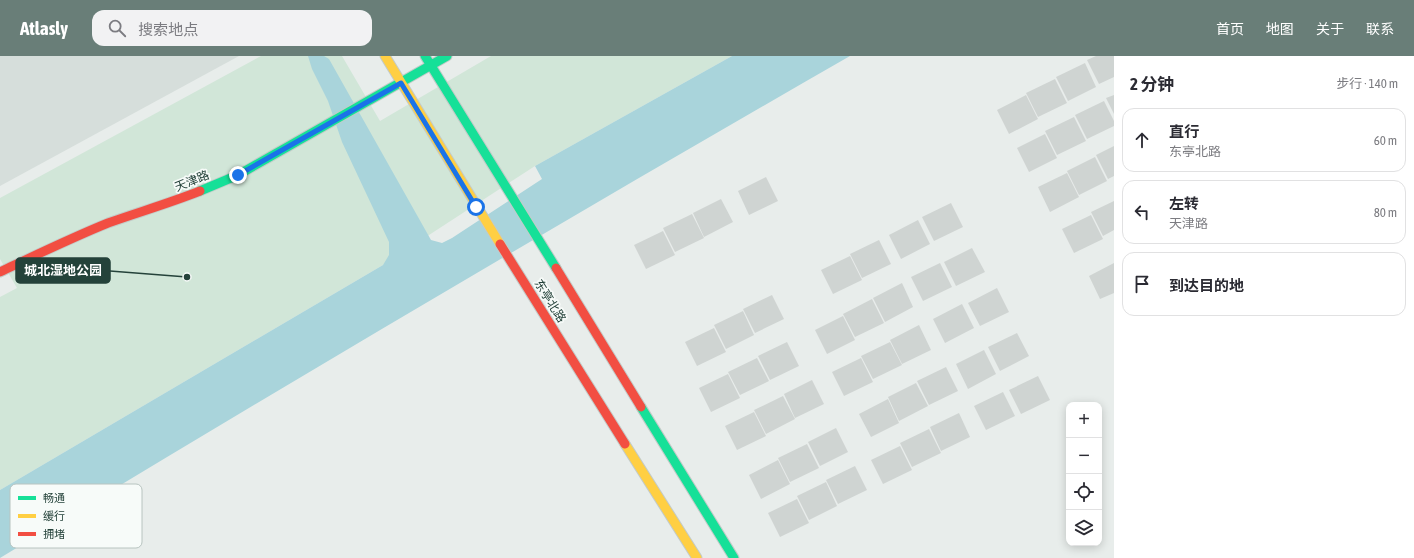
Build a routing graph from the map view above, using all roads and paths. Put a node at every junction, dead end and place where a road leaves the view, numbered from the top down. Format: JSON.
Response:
{"nodes":[{"id":1,"x":385,"y":56,"type":"edge"},
{"id":2,"x":425,"y":56,"type":"edge"},
{"id":3,"x":447,"y":56,"type":"edge"},
{"id":4,"x":430,"y":66,"type":"junction"},
{"id":5,"x":401,"y":83,"type":"junction"},
{"id":6,"x":0,"y":272,"type":"edge"},
{"id":7,"x":697,"y":558,"type":"edge"},
{"id":8,"x":734,"y":558,"type":"edge"}],
"edges":[{"from":1,"to":5,"type":"main road","name":"东亭北路"},
{"from":2,"to":4,"type":"main road","name":"东亭北路"},
{"from":3,"to":4,"type":"main road","name":"天津路"},
{"from":4,"to":5,"type":"main road","name":"天津路"},
{"from":4,"to":8,"type":"main road","name":"东亭北路"},
{"from":5,"to":6,"type":"main road","name":"天津路"},
{"from":5,"to":7,"type":"main road","name":"东亭北路"}]}
